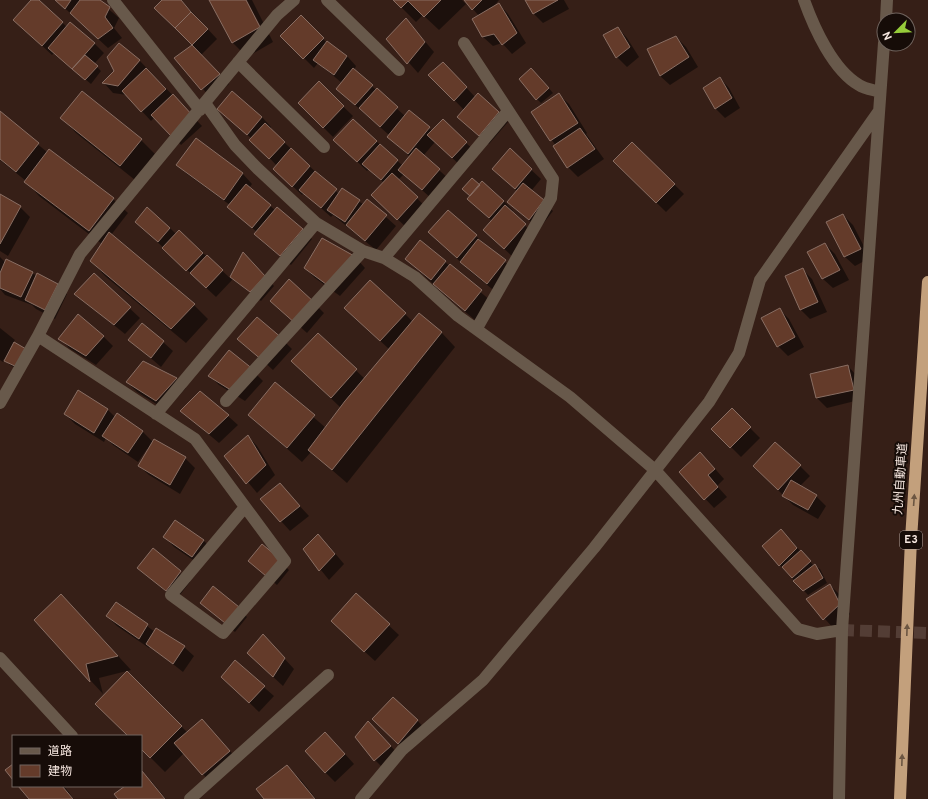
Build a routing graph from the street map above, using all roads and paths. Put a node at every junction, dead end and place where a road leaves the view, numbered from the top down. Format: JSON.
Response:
{"nodes":[{"id":1,"x":113,"y":0,"type":"edge"},
{"id":2,"x":294,"y":0,"type":"edge"},
{"id":3,"x":327,"y":0,"type":"edge"},
{"id":4,"x":804,"y":0,"type":"edge"},
{"id":5,"x":887,"y":0,"type":"edge"},
{"id":6,"x":886,"y":12,"type":"edge"},
{"id":7,"x":464,"y":43,"type":"dead end"},
{"id":8,"x":883,"y":52,"type":"edge"},
{"id":9,"x":238,"y":62,"type":"junction"},
{"id":10,"x":399,"y":70,"type":"dead end"},
{"id":11,"x":880,"y":92,"type":"junction"},
{"id":12,"x":202,"y":106,"type":"junction"},
{"id":13,"x":508,"y":111,"type":"junction"},
{"id":14,"x":879,"y":111,"type":"junction"},
{"id":15,"x":324,"y":147,"type":"dead end"},
{"id":16,"x":316,"y":223,"type":"junction"},
{"id":17,"x":363,"y":251,"type":"junction"},
{"id":18,"x":384,"y":258,"type":"junction"},
{"id":19,"x":928,"y":282,"type":"edge"},
{"id":20,"x":477,"y":328,"type":"junction"},
{"id":21,"x":38,"y":336,"type":"junction"},
{"id":22,"x":226,"y":401,"type":"dead end"},
{"id":23,"x":0,"y":403,"type":"edge"},
{"id":24,"x":156,"y":414,"type":"junction"},
{"id":25,"x":655,"y":470,"type":"junction"},
{"id":26,"x":245,"y":507,"type":"junction"},
{"id":27,"x":842,"y":630,"type":"junction"},
{"id":28,"x":0,"y":658,"type":"edge"},
{"id":29,"x":328,"y":675,"type":"dead end"},
{"id":30,"x":71,"y":735,"type":"edge"},
{"id":31,"x":190,"y":799,"type":"edge"},
{"id":32,"x":361,"y":799,"type":"edge"},
{"id":33,"x":839,"y":799,"type":"edge"},
{"id":34,"x":900,"y":799,"type":"edge"}],
"edges":[{"from":1,"to":12,"type":"street"},
{"from":2,"to":9,"type":"street"},
{"from":3,"to":10,"type":"street"},
{"from":4,"to":11,"type":"street"},
{"from":5,"to":6,"type":"street"},
{"from":7,"to":13,"type":"street"},
{"from":8,"to":11,"type":"street"},
{"from":9,"to":12,"type":"street"},
{"from":9,"to":15,"type":"street"},
{"from":11,"to":14,"type":"street"},
{"from":12,"to":16,"type":"street"},
{"from":12,"to":21,"type":"street"},
{"from":13,"to":18,"type":"street"},
{"from":13,"to":20,"type":"street"},
{"from":14,"to":25,"type":"street"},
{"from":14,"to":27,"type":"street"},
{"from":16,"to":17,"type":"street"},
{"from":16,"to":24,"type":"street"},
{"from":17,"to":18,"type":"street"},
{"from":17,"to":22,"type":"street"},
{"from":18,"to":20,"type":"street"},
{"from":34,"to":19,"type":"highway","name":"九州自動車道","number":"E3","one_way":true},
{"from":20,"to":25,"type":"street"},
{"from":21,"to":23,"type":"street"},
{"from":21,"to":24,"type":"street"},
{"from":24,"to":26,"type":"street"},
{"from":25,"to":27,"type":"street"},
{"from":25,"to":32,"type":"street"},
{"from":26,"to":26,"type":"street"},
{"from":27,"to":33,"type":"street"},
{"from":28,"to":30,"type":"street"},
{"from":29,"to":31,"type":"street"}]}
